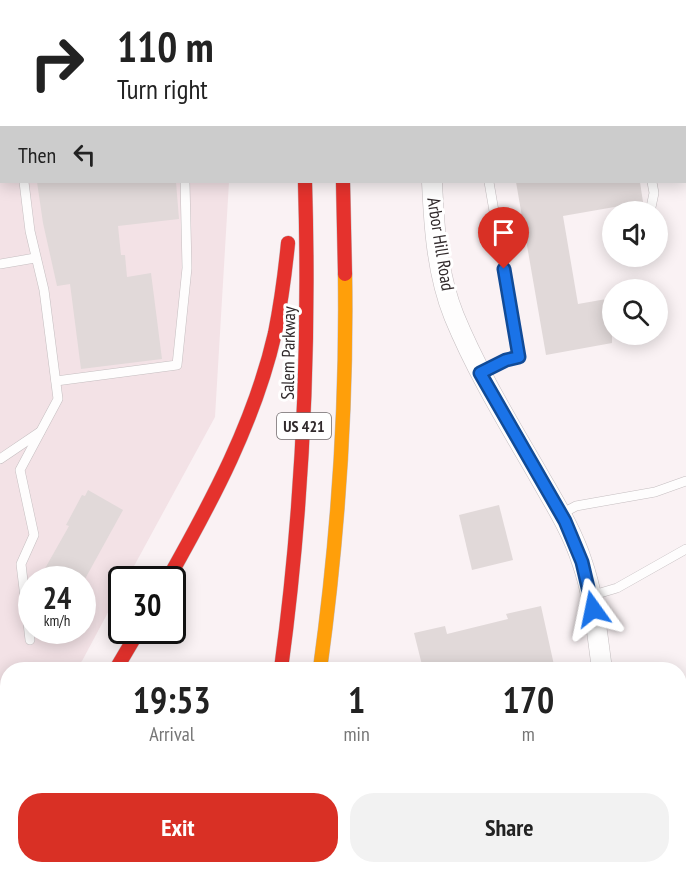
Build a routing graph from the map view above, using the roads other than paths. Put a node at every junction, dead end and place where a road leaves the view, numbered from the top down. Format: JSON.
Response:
{"nodes":[{"id":1,"x":24,"y":183,"type":"edge"},
{"id":2,"x":185,"y":183,"type":"edge"},
{"id":3,"x":305,"y":183,"type":"edge"},
{"id":4,"x":343,"y":183,"type":"edge"},
{"id":5,"x":432,"y":183,"type":"edge"},
{"id":6,"x":489,"y":183,"type":"edge"},
{"id":7,"x":652,"y":183,"type":"edge"},
{"id":8,"x":652,"y":201,"type":"edge"},
{"id":9,"x":289,"y":225,"type":"dead end"},
{"id":10,"x":35,"y":258,"type":"junction"},
{"id":11,"x":0,"y":264,"type":"edge"},
{"id":12,"x":480,"y":373,"type":"junction"},
{"id":13,"x":56,"y":381,"type":"junction"},
{"id":14,"x":42,"y":430,"type":"junction"},
{"id":15,"x":0,"y":459,"type":"edge"},
{"id":16,"x":686,"y":481,"type":"edge"},
{"id":17,"x":339,"y":484,"type":"junction"},
{"id":18,"x":561,"y":514,"type":"junction"},
{"id":19,"x":686,"y":549,"type":"edge"},
{"id":20,"x":21,"y":566,"type":"edge"},
{"id":21,"x":175,"y":566,"type":"edge"},
{"id":22,"x":590,"y":596,"type":"junction"},
{"id":23,"x":339,"y":634,"type":"dead end"},
{"id":24,"x":131,"y":644,"type":"edge"},
{"id":25,"x":121,"y":662,"type":"edge"},
{"id":26,"x":281,"y":662,"type":"edge"},
{"id":27,"x":321,"y":662,"type":"edge"},
{"id":28,"x":601,"y":662,"type":"edge"}],
"edges":[{"from":1,"to":10,"type":"lane"},
{"from":2,"to":13,"type":"lane"},
{"from":3,"to":26,"type":"main road","name":"Salem Parkway","number":"US 421"},
{"from":4,"to":17,"type":"main road","number":"US 421"},
{"from":5,"to":12,"type":"street","name":"Arbor Hill Road"},
{"from":6,"to":12,"type":"lane"},
{"from":7,"to":8,"type":"lane"},
{"from":9,"to":21,"type":"main road"},
{"from":10,"to":11,"type":"lane"},
{"from":10,"to":13,"type":"lane"},
{"from":12,"to":18,"type":"street","name":"Arbor Hill Road"},
{"from":13,"to":14,"type":"lane"},
{"from":14,"to":15,"type":"lane"},
{"from":14,"to":20,"type":"lane"},
{"from":16,"to":18,"type":"lane"},
{"from":17,"to":23,"type":"main road"},
{"from":17,"to":27,"type":"main road","number":"US 421"},
{"from":18,"to":22,"type":"street","name":"Arbor Hill Road"},
{"from":19,"to":22,"type":"lane"},
{"from":22,"to":28,"type":"street","name":"Arbor Hill Road"},
{"from":24,"to":25,"type":"main road"}]}
